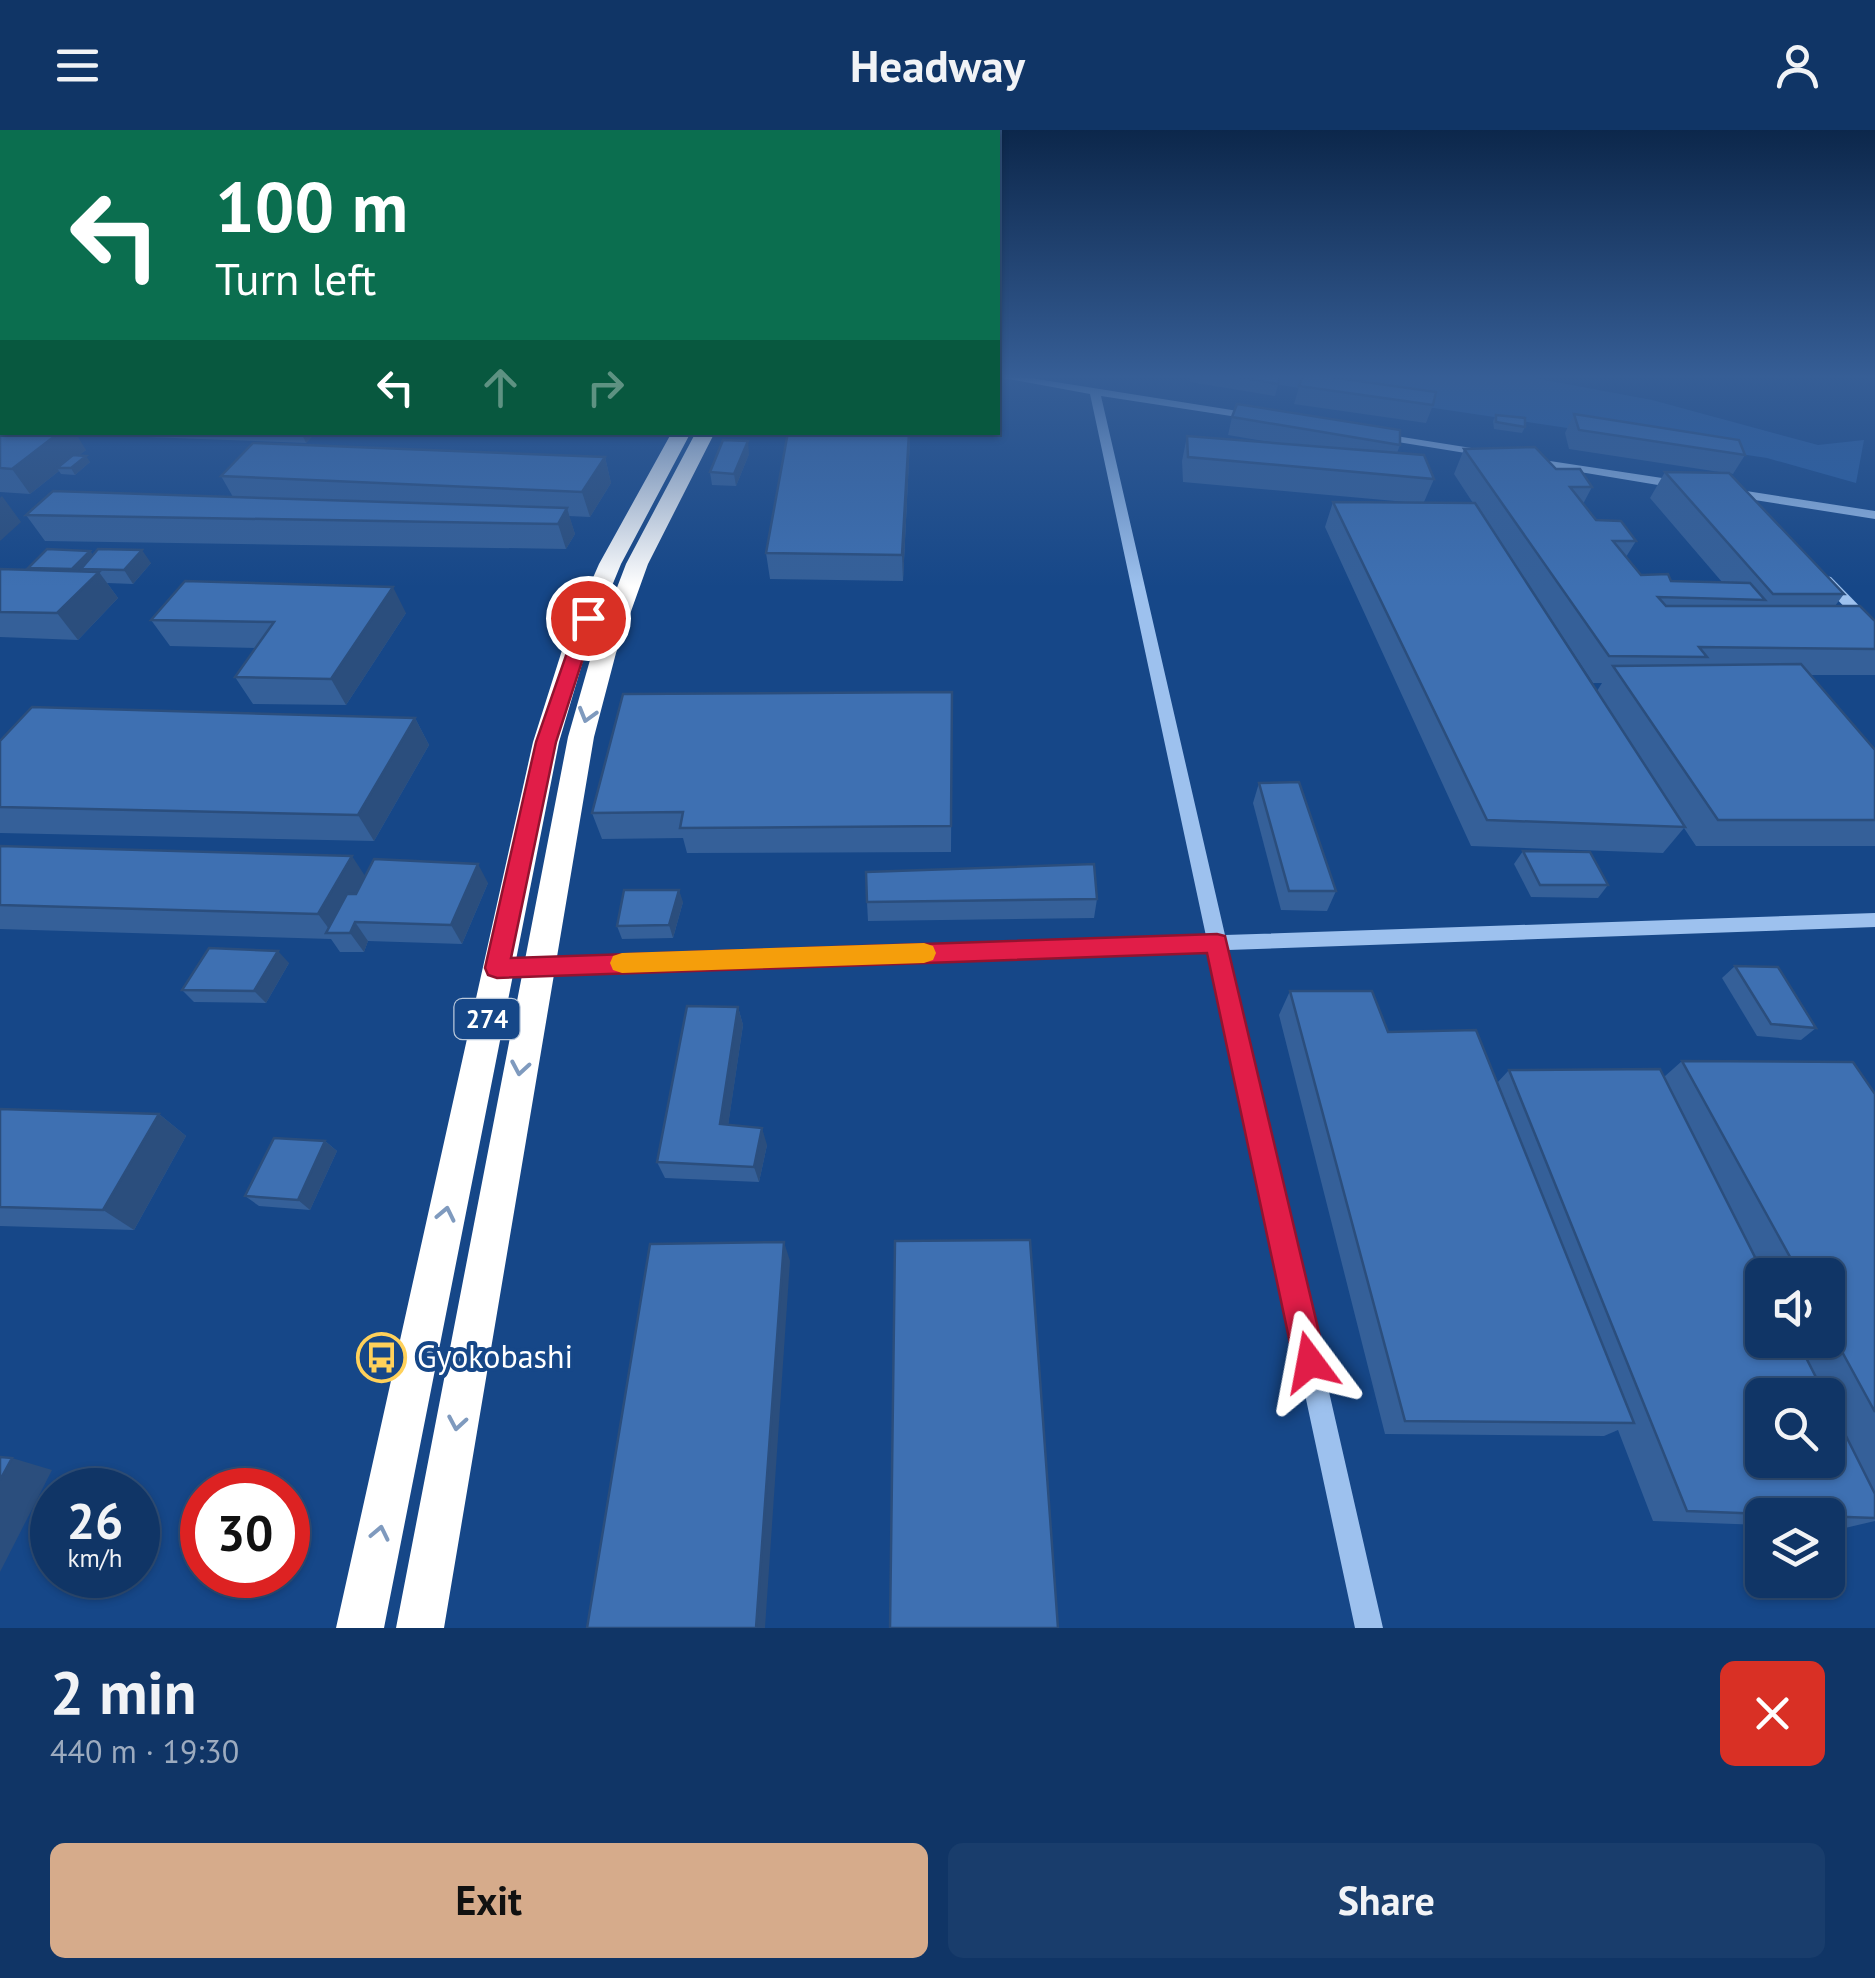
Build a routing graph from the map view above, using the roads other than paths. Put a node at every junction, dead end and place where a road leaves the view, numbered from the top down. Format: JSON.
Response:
{"nodes":[{"id":1,"x":674,"y":447,"type":"edge"},
{"id":2,"x":698,"y":447,"type":"edge"},
{"id":3,"x":1107,"y":447,"type":"edge"},
{"id":4,"x":1446,"y":447,"type":"edge"},
{"id":5,"x":1742,"y":494,"type":"junction"},
{"id":6,"x":1756,"y":508,"type":"edge"},
{"id":7,"x":1875,"y":515,"type":"edge"},
{"id":8,"x":1808,"y":562,"type":"edge"},
{"id":9,"x":1875,"y":630,"type":"edge"},
{"id":10,"x":1875,"y":920,"type":"edge"},
{"id":11,"x":1217,"y":943,"type":"junction"},
{"id":12,"x":538,"y":966,"type":"junction"},
{"id":13,"x":497,"y":968,"type":"junction"},
{"id":14,"x":360,"y":1628,"type":"edge"},
{"id":15,"x":420,"y":1628,"type":"edge"},
{"id":16,"x":1370,"y":1628,"type":"edge"}],
"edges":[{"from":1,"to":13,"type":"highway","number":"274"},
{"from":2,"to":12,"type":"highway","number":"274","one_way":true},
{"from":3,"to":11,"type":"street"},
{"from":4,"to":5,"type":"street"},
{"from":5,"to":6,"type":"street"},
{"from":5,"to":7,"type":"street"},
{"from":8,"to":9,"type":"street"},
{"from":10,"to":11,"type":"street"},
{"from":11,"to":12,"type":"street"},
{"from":11,"to":16,"type":"street"},
{"from":12,"to":13,"type":"street"},
{"from":12,"to":15,"type":"highway","number":"274","one_way":true},
{"from":14,"to":13,"type":"highway","number":"274","one_way":true}]}
